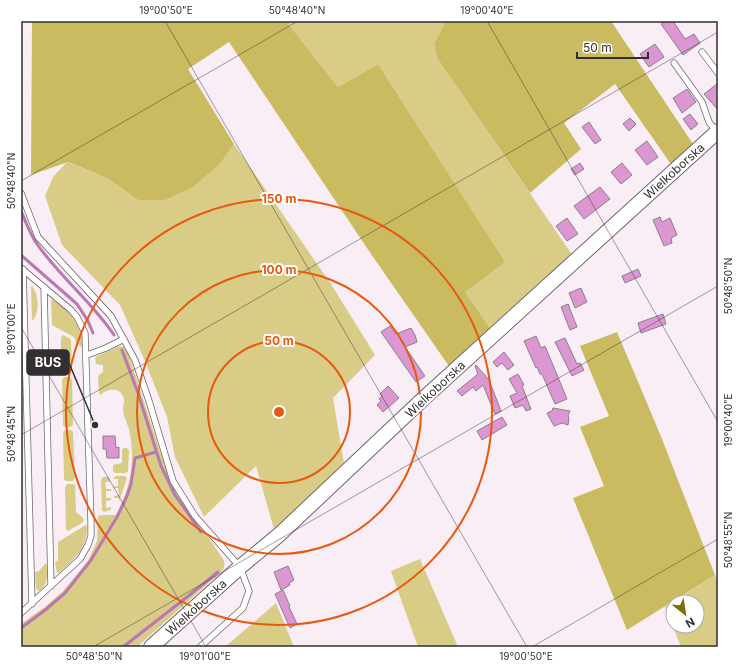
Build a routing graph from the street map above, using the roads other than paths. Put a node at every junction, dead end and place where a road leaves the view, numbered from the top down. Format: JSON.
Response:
{"nodes":[{"id":1,"x":702,"y":52,"type":"dead end"},
{"id":2,"x":674,"y":63,"type":"dead end"},
{"id":3,"x":718,"y":73,"type":"edge"},
{"id":4,"x":717,"y":134,"type":"edge"},
{"id":5,"x":21,"y":193,"type":"edge"},
{"id":6,"x":22,"y":268,"type":"edge"},
{"id":7,"x":44,"y":287,"type":"junction"},
{"id":8,"x":124,"y":339,"type":"junction"},
{"id":9,"x":87,"y":355,"type":"junction"},
{"id":10,"x":240,"y":567,"type":"junction"},
{"id":11,"x":51,"y":586,"type":"junction"},
{"id":12,"x":32,"y":604,"type":"junction"},
{"id":13,"x":21,"y":613,"type":"edge"},
{"id":14,"x":151,"y":647,"type":"edge"},
{"id":15,"x":200,"y":647,"type":"edge"}],
"edges":[{"from":1,"to":3,"type":"lane"},
{"from":2,"to":4,"type":"lane"},
{"from":4,"to":10,"type":"street","name":"Wielkoborska"},
{"from":5,"to":8,"type":"lane"},
{"from":6,"to":7,"type":"lane"},
{"from":6,"to":12,"type":"lane"},
{"from":7,"to":9,"type":"lane"},
{"from":7,"to":11,"type":"lane"},
{"from":8,"to":9,"type":"lane"},
{"from":8,"to":10,"type":"lane"},
{"from":9,"to":11,"type":"lane"},
{"from":10,"to":14,"type":"street","name":"Wielkoborska"},
{"from":10,"to":15,"type":"lane"},
{"from":11,"to":12,"type":"lane"},
{"from":12,"to":13,"type":"lane"}]}
